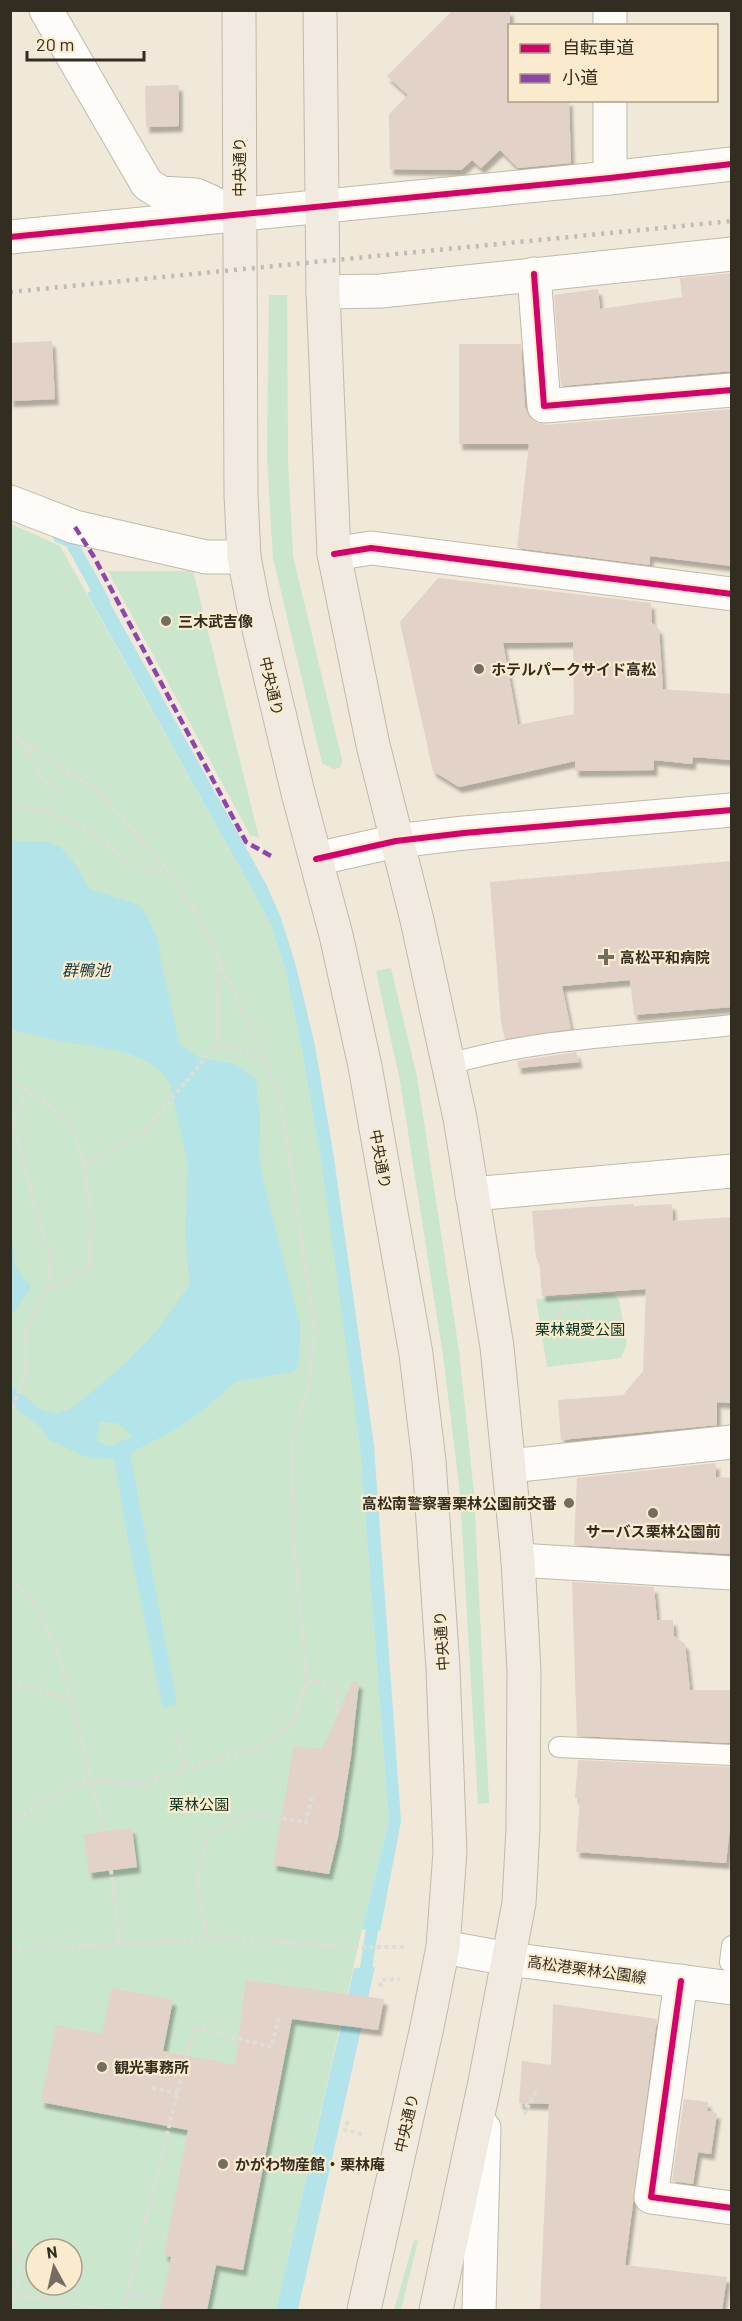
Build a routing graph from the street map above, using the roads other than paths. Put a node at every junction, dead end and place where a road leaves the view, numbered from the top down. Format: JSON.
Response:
{"nodes":[{"id":1,"x":46,"y":10,"type":"edge"},
{"id":2,"x":239,"y":10,"type":"edge"},
{"id":3,"x":320,"y":10,"type":"edge"},
{"id":4,"x":610,"y":102,"type":"edge"},
{"id":5,"x":732,"y":164,"type":"edge"},
{"id":6,"x":610,"y":178,"type":"junction"},
{"id":7,"x":321,"y":205,"type":"junction"},
{"id":8,"x":239,"y":214,"type":"junction"},
{"id":9,"x":10,"y":237,"type":"edge"},
{"id":10,"x":732,"y":254,"type":"edge"},
{"id":11,"x":534,"y":274,"type":"junction"},
{"id":12,"x":323,"y":292,"type":"junction"},
{"id":13,"x":732,"y":390,"type":"edge"},
{"id":14,"x":10,"y":502,"type":"edge"},
{"id":15,"x":333,"y":554,"type":"junction"},
{"id":16,"x":244,"y":557,"type":"junction"},
{"id":17,"x":732,"y":594,"type":"edge"},
{"id":18,"x":732,"y":810,"type":"edge"},
{"id":19,"x":396,"y":841,"type":"junction"},
{"id":20,"x":316,"y":859,"type":"junction"},
{"id":21,"x":732,"y":1024,"type":"edge"},
{"id":22,"x":450,"y":1064,"type":"junction"},
{"id":23,"x":732,"y":1171,"type":"edge"},
{"id":24,"x":472,"y":1194,"type":"junction"},
{"id":25,"x":732,"y":1442,"type":"edge"},
{"id":26,"x":510,"y":1466,"type":"junction"},
{"id":27,"x":518,"y":1560,"type":"junction"},
{"id":28,"x":732,"y":1573,"type":"edge"},
{"id":29,"x":559,"y":1748,"type":"dead end"},
{"id":30,"x":732,"y":1755,"type":"edge"},
{"id":31,"x":442,"y":1947,"type":"junction"},
{"id":32,"x":508,"y":1959,"type":"junction"},
{"id":33,"x":731,"y":1965,"type":"edge"},
{"id":34,"x":681,"y":1981,"type":"junction"},
{"id":35,"x":485,"y":2082,"type":"junction"},
{"id":36,"x":732,"y":2208,"type":"edge"},
{"id":37,"x":364,"y":2310,"type":"edge"},
{"id":38,"x":436,"y":2310,"type":"edge"},
{"id":39,"x":479,"y":2310,"type":"edge"}],
"edges":[{"from":1,"to":8,"type":"street"},
{"from":2,"to":8,"type":"highway","name":"中央通り"},
{"from":3,"to":7,"type":"highway"},
{"from":4,"to":6,"type":"street"},
{"from":5,"to":6,"type":"street"},
{"from":6,"to":7,"type":"street"},
{"from":7,"to":8,"type":"street"},
{"from":7,"to":12,"type":"highway"},
{"from":8,"to":9,"type":"street"},
{"from":8,"to":16,"type":"highway","name":"中央通り"},
{"from":10,"to":11,"type":"street"},
{"from":11,"to":12,"type":"street"},
{"from":11,"to":13,"type":"street"},
{"from":12,"to":15,"type":"highway"},
{"from":14,"to":16,"type":"street"},
{"from":15,"to":17,"type":"street"},
{"from":15,"to":19,"type":"highway"},
{"from":16,"to":20,"type":"highway","name":"中央通り"},
{"from":18,"to":19,"type":"street"},
{"from":19,"to":20,"type":"street"},
{"from":19,"to":22,"type":"highway"},
{"from":20,"to":31,"type":"highway","name":"中央通り"},
{"from":21,"to":22,"type":"lane"},
{"from":22,"to":24,"type":"highway"},
{"from":23,"to":24,"type":"street"},
{"from":24,"to":26,"type":"highway"},
{"from":25,"to":26,"type":"street"},
{"from":26,"to":27,"type":"highway"},
{"from":27,"to":28,"type":"street"},
{"from":27,"to":32,"type":"highway"},
{"from":29,"to":30,"type":"lane"},
{"from":31,"to":32,"type":"street","name":"高松港栗林公園線"},
{"from":31,"to":37,"type":"highway","name":"中央通り"},
{"from":32,"to":34,"type":"street","name":"高松港栗林公園線"},
{"from":32,"to":35,"type":"highway"},
{"from":33,"to":34,"type":"street","name":"高松港栗林公園線"},
{"from":34,"to":36,"type":"street"},
{"from":35,"to":38,"type":"highway"},
{"from":35,"to":39,"type":"street"}]}
